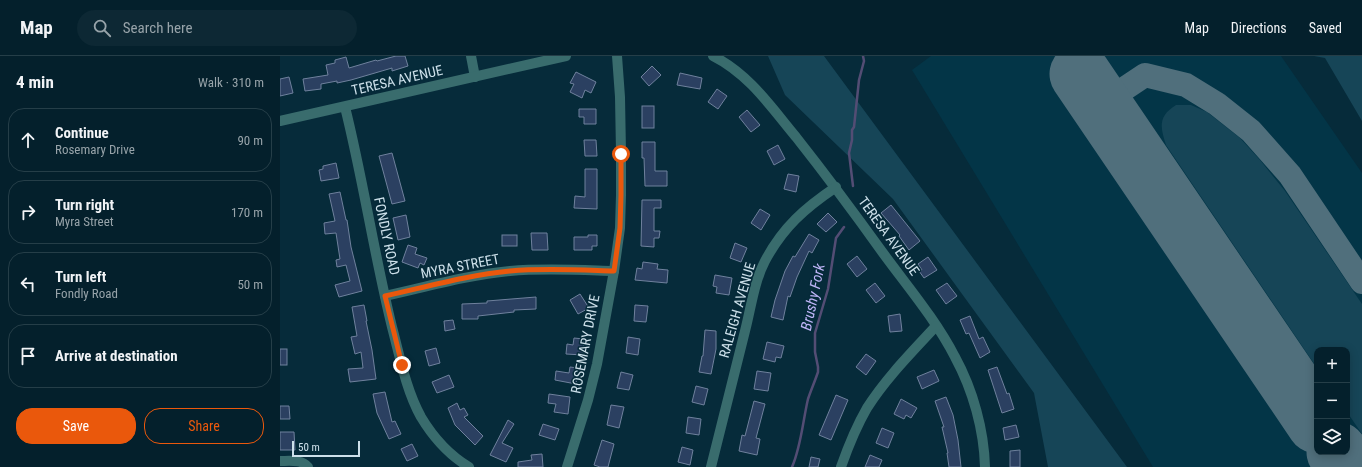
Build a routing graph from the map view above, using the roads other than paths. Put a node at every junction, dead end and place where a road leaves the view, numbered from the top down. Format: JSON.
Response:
{"nodes":[{"id":1,"x":471,"y":56,"type":"edge"},
{"id":2,"x":566,"y":56,"type":"edge"},
{"id":3,"x":617,"y":56,"type":"edge"},
{"id":4,"x":713,"y":56,"type":"edge"},
{"id":5,"x":475,"y":77,"type":"junction"},
{"id":6,"x":345,"y":107,"type":"junction"},
{"id":7,"x":280,"y":121,"type":"edge"},
{"id":8,"x":836,"y":187,"type":"junction"},
{"id":9,"x":614,"y":271,"type":"junction"},
{"id":10,"x":385,"y":296,"type":"junction"},
{"id":11,"x":936,"y":326,"type":"junction"},
{"id":12,"x":280,"y":461,"type":"edge"},
{"id":13,"x":308,"y":467,"type":"edge"},
{"id":14,"x":469,"y":467,"type":"edge"},
{"id":15,"x":567,"y":467,"type":"edge"},
{"id":16,"x":711,"y":467,"type":"edge"},
{"id":17,"x":841,"y":467,"type":"edge"},
{"id":18,"x":985,"y":467,"type":"edge"}],
"edges":[{"from":1,"to":5,"type":"street"},
{"from":2,"to":5,"type":"street","name":"TERESA AVENUE"},
{"from":3,"to":9,"type":"street","name":"ROSEMARY DRIVE"},
{"from":4,"to":8,"type":"street","name":"TERESA AVENUE"},
{"from":5,"to":6,"type":"street","name":"TERESA AVENUE"},
{"from":6,"to":7,"type":"street","name":"TERESA AVENUE"},
{"from":6,"to":10,"type":"street","name":"FONDLY ROAD"},
{"from":8,"to":11,"type":"street","name":"TERESA AVENUE"},
{"from":8,"to":16,"type":"street","name":"RALEIGH AVENUE"},
{"from":9,"to":10,"type":"street","name":"MYRA STREET"},
{"from":9,"to":15,"type":"street","name":"ROSEMARY DRIVE"},
{"from":10,"to":14,"type":"street","name":"FONDLY ROAD"},
{"from":11,"to":17,"type":"street"},
{"from":11,"to":18,"type":"street","name":"TERESA AVENUE"},
{"from":12,"to":13,"type":"street"}]}
